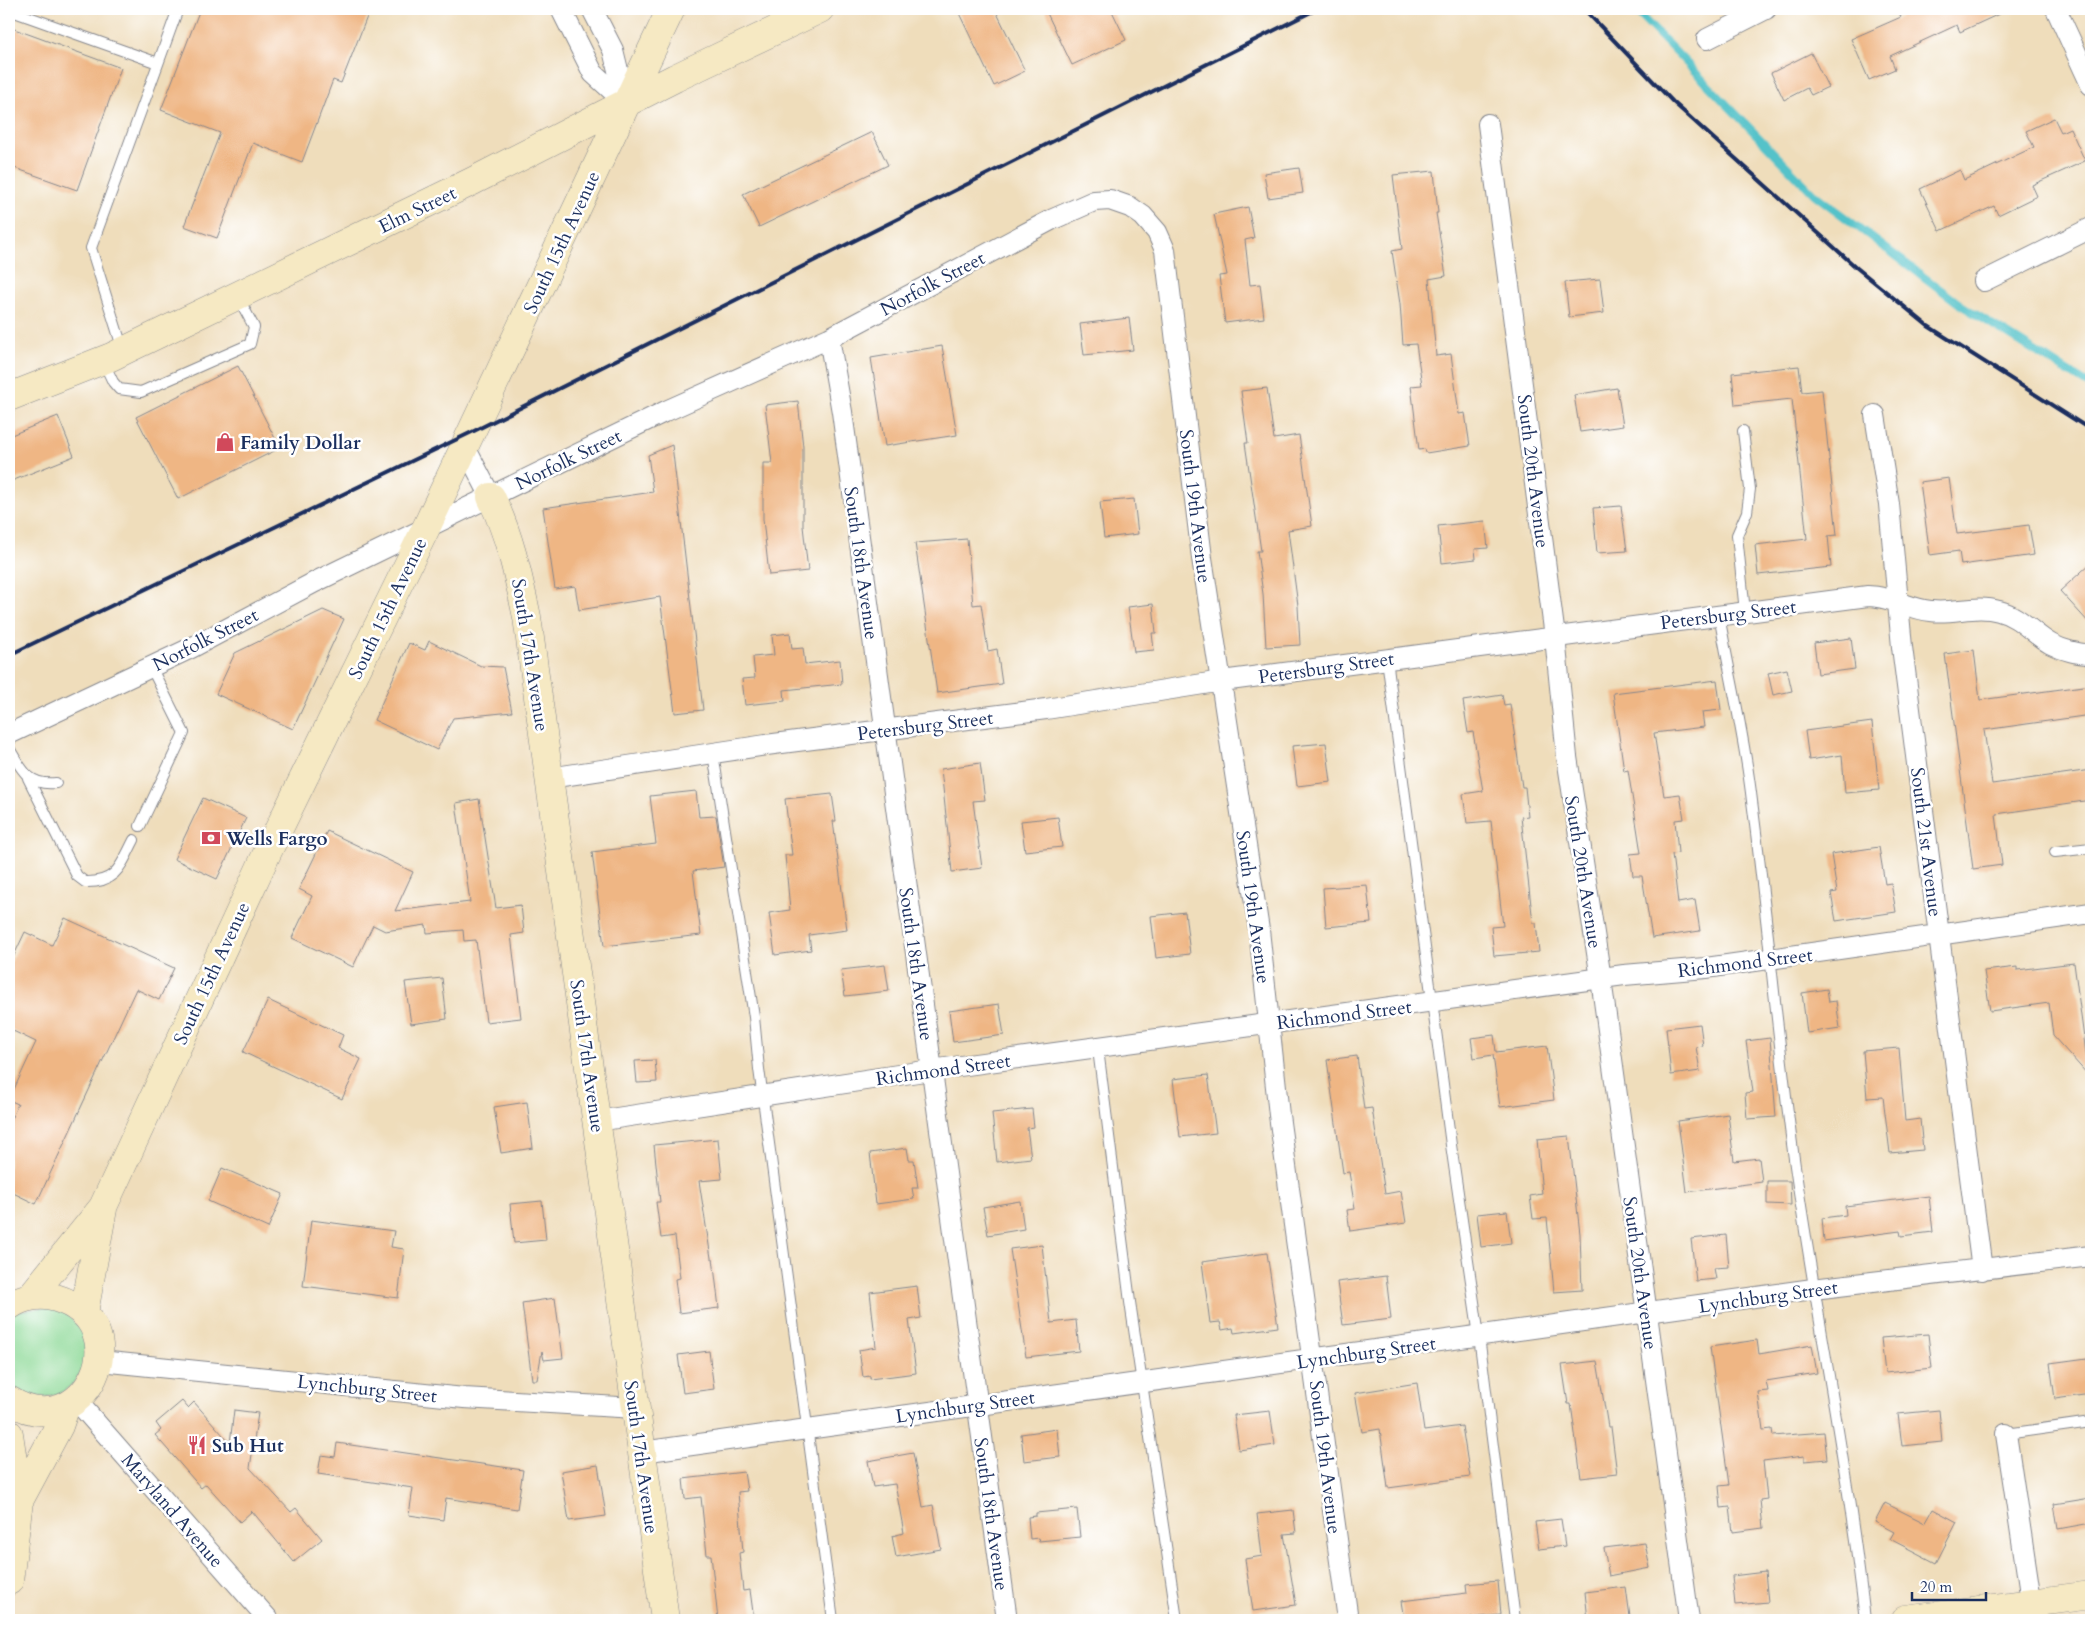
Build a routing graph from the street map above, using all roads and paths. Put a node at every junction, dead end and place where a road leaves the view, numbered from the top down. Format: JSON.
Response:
{"nodes":[{"id":1,"x":178,"y":9,"type":"edge"},
{"id":2,"x":561,"y":9,"type":"edge"},
{"id":3,"x":592,"y":9,"type":"edge"},
{"id":4,"x":671,"y":9,"type":"edge"},
{"id":5,"x":820,"y":9,"type":"edge"},
{"id":6,"x":1766,"y":9,"type":"edge"},
{"id":7,"x":2056,"y":9,"type":"edge"},
{"id":8,"x":9,"y":10,"type":"edge"},
{"id":9,"x":1707,"y":39,"type":"dead end"},
{"id":10,"x":158,"y":63,"type":"junction"},
{"id":11,"x":2091,"y":85,"type":"edge"},
{"id":12,"x":626,"y":103,"type":"junction"},
{"id":13,"x":1488,"y":124,"type":"dead end"},
{"id":14,"x":1130,"y":207,"type":"joint"},
{"id":15,"x":2091,"y":228,"type":"edge"},
{"id":16,"x":1984,"y":281,"type":"dead end"},
{"id":17,"x":238,"y":296,"type":"junction"},
{"id":18,"x":829,"y":338,"type":"junction"},
{"id":19,"x":113,"y":356,"type":"junction"},
{"id":20,"x":9,"y":397,"type":"edge"},
{"id":21,"x":1875,"y":415,"type":"dead end"},
{"id":22,"x":1743,"y":431,"type":"dead end"},
{"id":23,"x":464,"y":447,"type":"junction"},
{"id":24,"x":491,"y":497,"type":"junction"},
{"id":25,"x":426,"y":528,"type":"junction"},
{"id":26,"x":1898,"y":601,"type":"junction"},
{"id":27,"x":1745,"y":612,"type":"junction"},
{"id":28,"x":1719,"y":615,"type":"junction"},
{"id":29,"x":1555,"y":637,"type":"junction"},
{"id":30,"x":2091,"y":655,"type":"edge"},
{"id":31,"x":1387,"y":659,"type":"junction"},
{"id":32,"x":151,"y":667,"type":"junction"},
{"id":33,"x":1222,"y":682,"type":"junction"},
{"id":34,"x":885,"y":730,"type":"junction"},
{"id":35,"x":9,"y":734,"type":"edge"},
{"id":36,"x":9,"y":748,"type":"edge"},
{"id":37,"x":713,"y":753,"type":"junction"},
{"id":38,"x":28,"y":778,"type":"junction"},
{"id":39,"x":550,"y":778,"type":"junction"},
{"id":40,"x":56,"y":782,"type":"dead end"},
{"id":41,"x":140,"y":826,"type":"dead end"},
{"id":42,"x":134,"y":840,"type":"dead end"},
{"id":43,"x":2091,"y":848,"type":"edge"},
{"id":44,"x":2055,"y":852,"type":"dead end"},
{"id":45,"x":2091,"y":913,"type":"edge"},
{"id":46,"x":1939,"y":936,"type":"junction"},
{"id":47,"x":1769,"y":960,"type":"junction"},
{"id":48,"x":1601,"y":979,"type":"junction"},
{"id":49,"x":1433,"y":1002,"type":"junction"},
{"id":50,"x":1269,"y":1023,"type":"junction"},
{"id":51,"x":1098,"y":1048,"type":"junction"},
{"id":52,"x":931,"y":1070,"type":"junction"},
{"id":53,"x":762,"y":1094,"type":"junction"},
{"id":54,"x":597,"y":1121,"type":"junction"},
{"id":55,"x":103,"y":1206,"type":"junction"},
{"id":56,"x":2091,"y":1256,"type":"edge"},
{"id":57,"x":1982,"y":1270,"type":"junction"},
{"id":58,"x":1814,"y":1289,"type":"junction"},
{"id":59,"x":15,"y":1302,"type":"edge"},
{"id":60,"x":84,"y":1313,"type":"junction"},
{"id":61,"x":1647,"y":1313,"type":"junction"},
{"id":62,"x":1479,"y":1336,"type":"junction"},
{"id":63,"x":1313,"y":1359,"type":"junction"},
{"id":64,"x":100,"y":1361,"type":"junction"},
{"id":65,"x":1142,"y":1382,"type":"junction"},
{"id":66,"x":9,"y":1400,"type":"edge"},
{"id":67,"x":71,"y":1403,"type":"junction"},
{"id":68,"x":978,"y":1405,"type":"junction"},
{"id":69,"x":636,"y":1408,"type":"junction"},
{"id":70,"x":2091,"y":1422,"type":"edge"},
{"id":71,"x":806,"y":1428,"type":"junction"},
{"id":72,"x":9,"y":1434,"type":"edge"},
{"id":73,"x":2006,"y":1434,"type":"joint"},
{"id":74,"x":642,"y":1452,"type":"junction"},
{"id":75,"x":19,"y":1501,"type":"junction"},
{"id":76,"x":9,"y":1581,"type":"edge"},
{"id":77,"x":2091,"y":1595,"type":"edge"},
{"id":78,"x":2032,"y":1612,"type":"edge"},
{"id":79,"x":269,"y":1620,"type":"edge"},
{"id":80,"x":665,"y":1620,"type":"edge"},
{"id":81,"x":833,"y":1620,"type":"edge"},
{"id":82,"x":1007,"y":1620,"type":"edge"},
{"id":83,"x":1177,"y":1620,"type":"edge"},
{"id":84,"x":1348,"y":1620,"type":"edge"},
{"id":85,"x":1515,"y":1620,"type":"edge"},
{"id":86,"x":1689,"y":1620,"type":"edge"},
{"id":87,"x":1865,"y":1620,"type":"edge"},
{"id":88,"x":1905,"y":1620,"type":"edge"}],
"edges":[{"from":1,"to":10,"type":"lane"},
{"from":2,"to":12,"type":"street"},
{"from":3,"to":12,"type":"street"},
{"from":4,"to":12,"type":"street","name":"South 15th Avenue"},
{"from":5,"to":12,"type":"street","name":"Elm Street"},
{"from":6,"to":9,"type":"street"},
{"from":7,"to":11,"type":"street"},
{"from":8,"to":10,"type":"lane"},
{"from":10,"to":19,"type":"lane"},
{"from":12,"to":17,"type":"street","name":"Elm Street"},
{"from":12,"to":23,"type":"street","name":"South 15th Avenue"},
{"from":13,"to":29,"type":"street","name":"South 20th Avenue"},
{"from":14,"to":18,"type":"street","name":"Norfolk Street"},
{"from":14,"to":33,"type":"street","name":"South 19th Avenue"},
{"from":15,"to":16,"type":"street"},
{"from":17,"to":19,"type":"street","name":"Elm Street"},
{"from":17,"to":19,"type":"lane"},
{"from":18,"to":24,"type":"street","name":"Norfolk Street"},
{"from":18,"to":34,"type":"street","name":"South 18th Avenue"},
{"from":19,"to":20,"type":"street","name":"Elm Street"},
{"from":21,"to":26,"type":"street","name":"South 21st Avenue"},
{"from":22,"to":27,"type":"lane"},
{"from":23,"to":24,"type":"street"},
{"from":23,"to":25,"type":"street","name":"South 15th Avenue"},
{"from":24,"to":25,"type":"street","name":"Norfolk Street"},
{"from":24,"to":39,"type":"street","name":"South 17th Avenue"},
{"from":25,"to":32,"type":"street","name":"Norfolk Street"},
{"from":25,"to":55,"type":"street","name":"South 15th Avenue"},
{"from":26,"to":27,"type":"street","name":"Petersburg Street"},
{"from":26,"to":30,"type":"street","name":"Petersburg Street"},
{"from":26,"to":46,"type":"street","name":"South 21st Avenue"},
{"from":27,"to":28,"type":"street","name":"Petersburg Street"},
{"from":28,"to":29,"type":"street","name":"Petersburg Street"},
{"from":28,"to":47,"type":"lane"},
{"from":29,"to":31,"type":"street","name":"Petersburg Street"},
{"from":29,"to":48,"type":"street","name":"South 20th Avenue"},
{"from":31,"to":33,"type":"street","name":"Petersburg Street"},
{"from":31,"to":49,"type":"lane"},
{"from":32,"to":35,"type":"street","name":"Norfolk Street"},
{"from":32,"to":41,"type":"lane"},
{"from":33,"to":34,"type":"street","name":"Petersburg Street"},
{"from":33,"to":50,"type":"street","name":"South 19th Avenue"},
{"from":34,"to":37,"type":"street","name":"Petersburg Street"},
{"from":34,"to":52,"type":"street","name":"South 18th Avenue"},
{"from":36,"to":38,"type":"lane"},
{"from":37,"to":39,"type":"street","name":"Petersburg Street"},
{"from":37,"to":53,"type":"lane"},
{"from":38,"to":40,"type":"lane"},
{"from":38,"to":42,"type":"lane"},
{"from":39,"to":54,"type":"street","name":"South 17th Avenue"},
{"from":43,"to":44,"type":"lane"},
{"from":45,"to":46,"type":"street","name":"Richmond Street"},
{"from":46,"to":47,"type":"street","name":"Richmond Street"},
{"from":46,"to":57,"type":"street","name":"South 21st Avenue"},
{"from":47,"to":48,"type":"street","name":"Richmond Street"},
{"from":47,"to":58,"type":"lane"},
{"from":48,"to":49,"type":"street","name":"Richmond Street"},
{"from":48,"to":61,"type":"street","name":"South 20th Avenue"},
{"from":49,"to":50,"type":"street","name":"Richmond Street"},
{"from":49,"to":62,"type":"lane"},
{"from":50,"to":51,"type":"street","name":"Richmond Street"},
{"from":50,"to":63,"type":"street","name":"South 19th Avenue"},
{"from":51,"to":52,"type":"street","name":"Richmond Street"},
{"from":51,"to":65,"type":"lane"},
{"from":52,"to":53,"type":"street","name":"Richmond Street"},
{"from":52,"to":68,"type":"street","name":"South 18th Avenue"},
{"from":53,"to":54,"type":"street","name":"Richmond Street"},
{"from":53,"to":71,"type":"lane"},
{"from":54,"to":69,"type":"street","name":"South 17th Avenue"},
{"from":55,"to":59,"type":"street","name":"South 15th Avenue"},
{"from":55,"to":60,"type":"street","name":"South 15th Avenue"},
{"from":56,"to":57,"type":"street","name":"Lynchburg Street"},
{"from":57,"to":58,"type":"street","name":"Lynchburg Street"},
{"from":58,"to":61,"type":"street","name":"Lynchburg Street"},
{"from":58,"to":87,"type":"lane"},
{"from":59,"to":60,"type":"street"},
{"from":60,"to":64,"type":"street"},
{"from":61,"to":62,"type":"street","name":"Lynchburg Street"},
{"from":61,"to":86,"type":"street","name":"South 20th Avenue"},
{"from":62,"to":63,"type":"street","name":"Lynchburg Street"},
{"from":62,"to":85,"type":"lane"},
{"from":63,"to":65,"type":"street","name":"Lynchburg Street"},
{"from":63,"to":84,"type":"street","name":"South 19th Avenue"},
{"from":64,"to":67,"type":"street"},
{"from":64,"to":69,"type":"street","name":"Lynchburg Street"},
{"from":65,"to":68,"type":"street","name":"Lynchburg Street"},
{"from":65,"to":83,"type":"lane"},
{"from":66,"to":67,"type":"street"},
{"from":67,"to":75,"type":"street"},
{"from":67,"to":79,"type":"street","name":"Maryland Avenue"},
{"from":68,"to":71,"type":"street","name":"Lynchburg Street"},
{"from":68,"to":82,"type":"street","name":"South 18th Avenue"},
{"from":69,"to":74,"type":"street","name":"South 17th Avenue"},
{"from":70,"to":73,"type":"lane"},
{"from":71,"to":74,"type":"street","name":"Lynchburg Street"},
{"from":71,"to":81,"type":"lane"},
{"from":72,"to":75,"type":"street"},
{"from":73,"to":78,"type":"street"},
{"from":74,"to":80,"type":"street","name":"South 17th Avenue"},
{"from":75,"to":76,"type":"street"},
{"from":77,"to":78,"type":"street"},
{"from":78,"to":88,"type":"street"}]}
